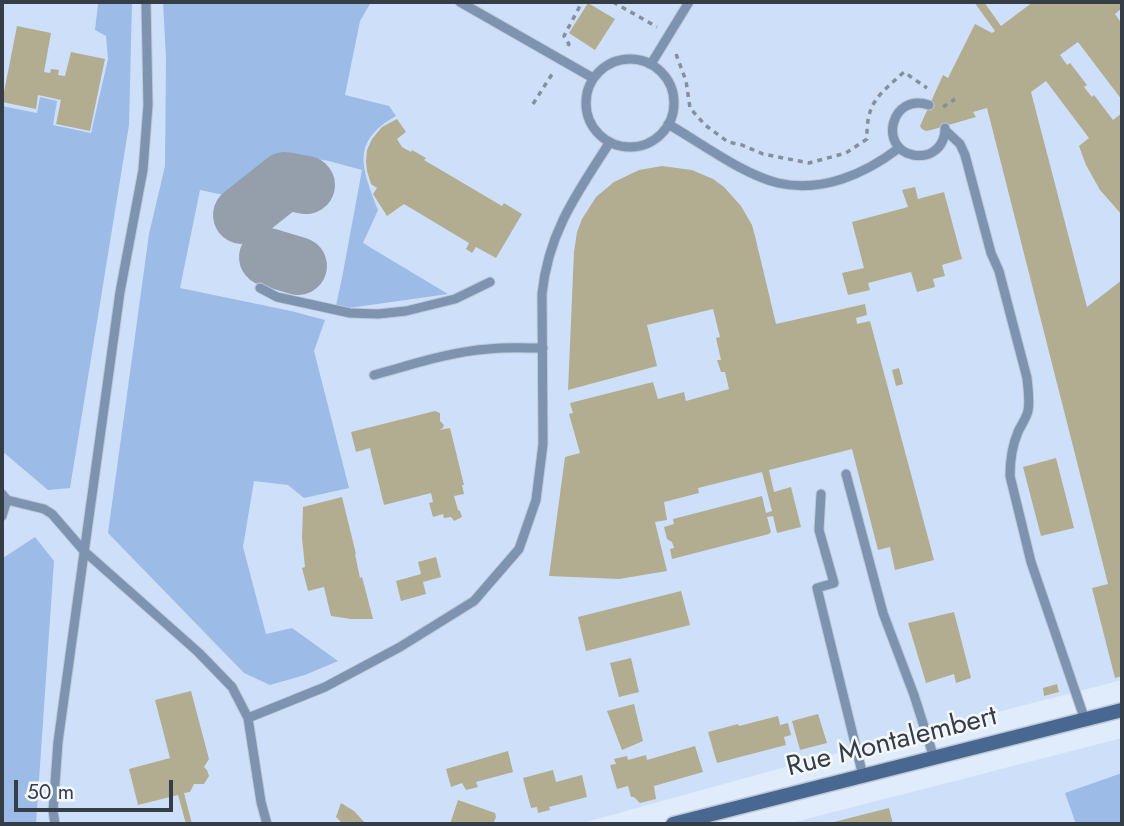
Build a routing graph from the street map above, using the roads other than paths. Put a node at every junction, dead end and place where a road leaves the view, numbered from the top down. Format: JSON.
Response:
{"nodes":[{"id":1,"x":146,"y":2,"type":"edge"},
{"id":2,"x":460,"y":2,"type":"edge"},
{"id":3,"x":689,"y":2,"type":"edge"},
{"id":4,"x":651,"y":64,"type":"junction"},
{"id":5,"x":593,"y":78,"type":"junction"},
{"id":6,"x":929,"y":105,"type":"dead end"},
{"id":7,"x":668,"y":124,"type":"junction"},
{"id":8,"x":610,"y":142,"type":"junction"},
{"id":9,"x":900,"y":148,"type":"junction"},
{"id":10,"x":490,"y":282,"type":"dead end"},
{"id":11,"x":260,"y":288,"type":"dead end"},
{"id":12,"x":543,"y":348,"type":"junction"},
{"id":13,"x":374,"y":375,"type":"dead end"},
{"id":14,"x":846,"y":474,"type":"dead end"},
{"id":15,"x":821,"y":494,"type":"dead end"},
{"id":16,"x":3,"y":498,"type":"edge"},
{"id":17,"x":2,"y":516,"type":"edge"},
{"id":18,"x":84,"y":551,"type":"junction"},
{"id":19,"x":1122,"y":710,"type":"edge"},
{"id":20,"x":248,"y":718,"type":"junction"},
{"id":21,"x":1085,"y":720,"type":"junction"},
{"id":22,"x":934,"y":758,"type":"junction"},
{"id":23,"x":863,"y":776,"type":"junction"},
{"id":24,"x":55,"y":824,"type":"edge"},
{"id":25,"x":267,"y":824,"type":"edge"},
{"id":26,"x":673,"y":824,"type":"edge"}],
"edges":[{"from":1,"to":18,"type":"lane"},
{"from":2,"to":5,"type":"lane"},
{"from":3,"to":4,"type":"lane"},
{"from":4,"to":5,"type":"lane"},
{"from":4,"to":7,"type":"lane"},
{"from":5,"to":8,"type":"lane"},
{"from":6,"to":9,"type":"lane"},
{"from":7,"to":8,"type":"lane"},
{"from":7,"to":9,"type":"lane"},
{"from":8,"to":12,"type":"lane"},
{"from":9,"to":21,"type":"lane"},
{"from":10,"to":11,"type":"lane"},
{"from":12,"to":13,"type":"lane"},
{"from":12,"to":20,"type":"lane"},
{"from":14,"to":22,"type":"lane"},
{"from":15,"to":23,"type":"lane"},
{"from":16,"to":17,"type":"lane"},
{"from":16,"to":18,"type":"lane"},
{"from":18,"to":20,"type":"lane"},
{"from":18,"to":24,"type":"lane"},
{"from":19,"to":21,"type":"main road","name":"Rue Montalembert"},
{"from":20,"to":25,"type":"lane"},
{"from":21,"to":22,"type":"main road","name":"Rue Montalembert"},
{"from":22,"to":23,"type":"main road","name":"Rue Montalembert"},
{"from":23,"to":26,"type":"main road","name":"Rue Montalembert"}]}
